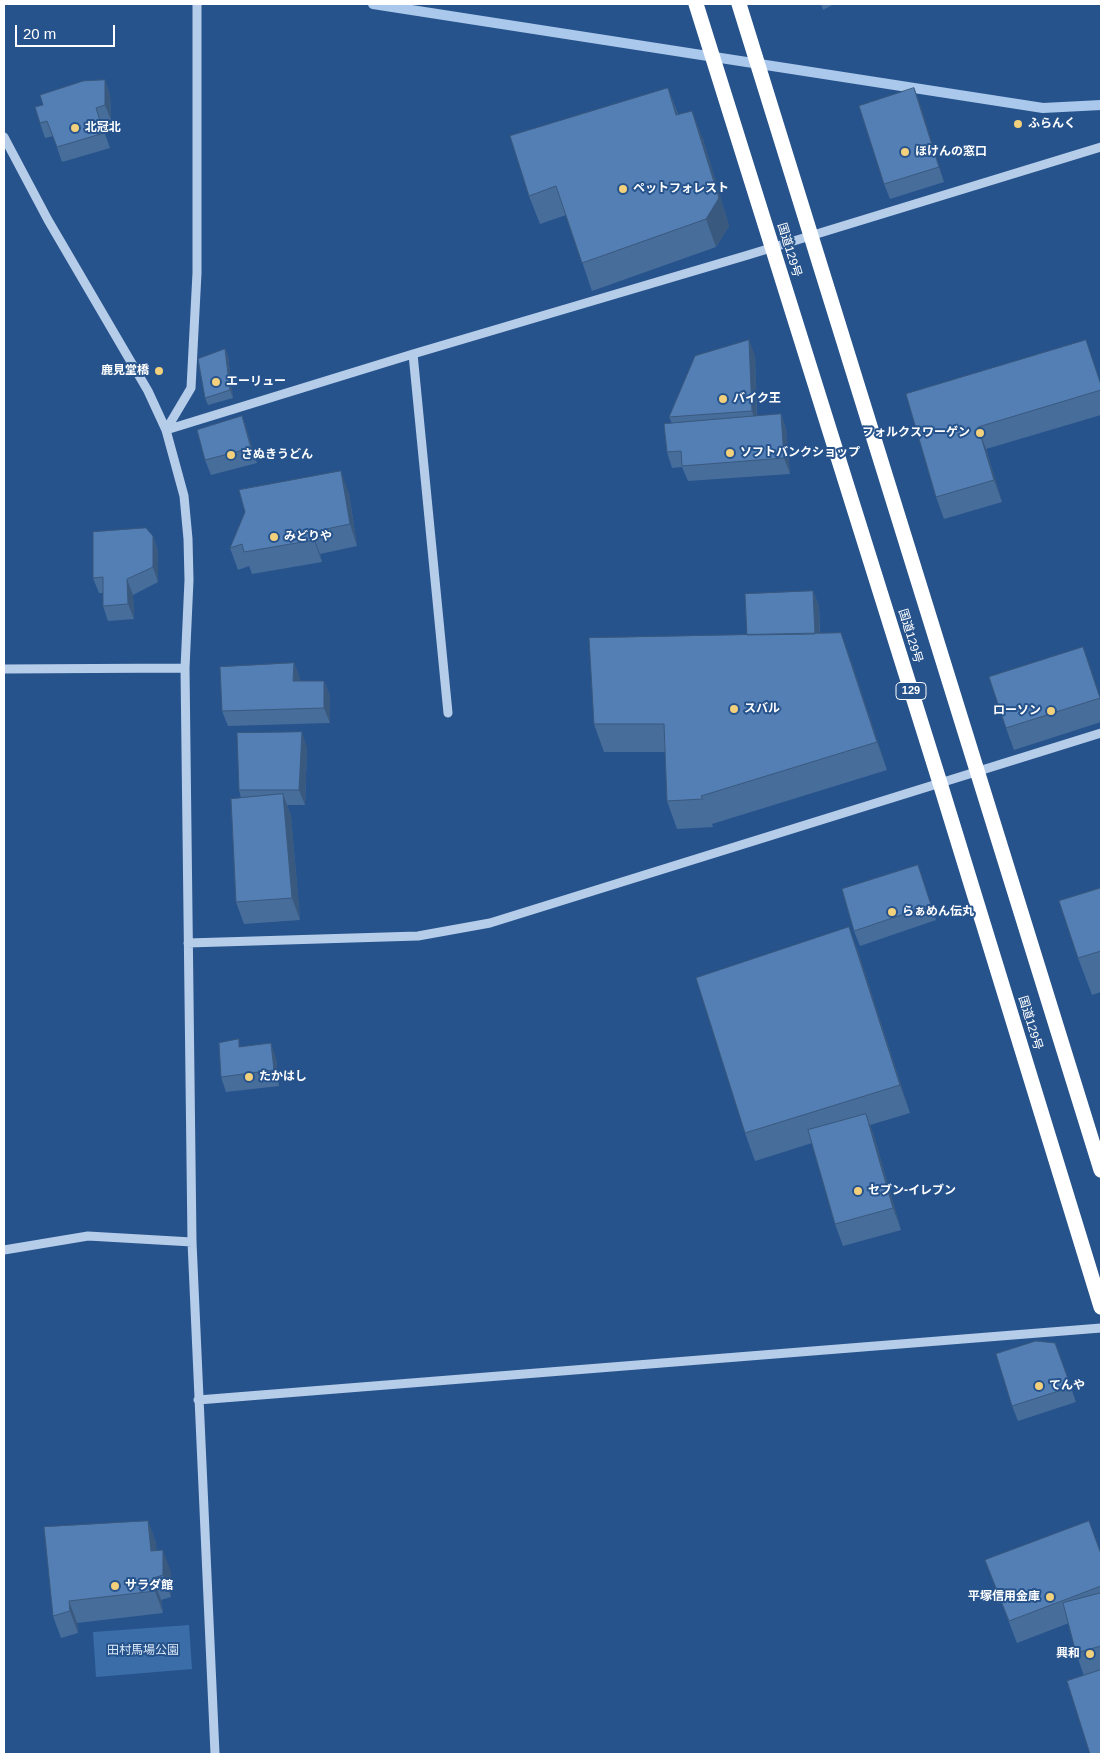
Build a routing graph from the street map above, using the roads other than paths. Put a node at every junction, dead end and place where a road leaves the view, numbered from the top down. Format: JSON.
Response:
{"nodes":[{"id":1,"x":197,"y":4,"type":"edge"},
{"id":2,"x":696,"y":4,"type":"edge"},
{"id":3,"x":739,"y":4,"type":"edge"},
{"id":4,"x":4,"y":137,"type":"edge"},
{"id":5,"x":1101,"y":147,"type":"edge"},
{"id":6,"x":811,"y":236,"type":"junction"},
{"id":7,"x":773,"y":248,"type":"junction"},
{"id":8,"x":413,"y":354,"type":"junction"},
{"id":9,"x":166,"y":430,"type":"junction"},
{"id":10,"x":185,"y":668,"type":"junction"},
{"id":11,"x":4,"y":669,"type":"edge"},
{"id":12,"x":448,"y":713,"type":"dead end"},
{"id":13,"x":1101,"y":733,"type":"edge"},
{"id":14,"x":978,"y":771,"type":"junction"},
{"id":15,"x":940,"y":783,"type":"junction"},
{"id":16,"x":188,"y":942,"type":"junction"},
{"id":17,"x":1101,"y":1170,"type":"edge"},
{"id":18,"x":192,"y":1242,"type":"junction"},
{"id":19,"x":4,"y":1250,"type":"edge"},
{"id":20,"x":1101,"y":1307,"type":"edge"},
{"id":21,"x":1101,"y":1328,"type":"edge"},
{"id":22,"x":198,"y":1400,"type":"junction"},
{"id":23,"x":215,"y":1754,"type":"edge"}],
"edges":[{"from":1,"to":9,"type":"street"},
{"from":2,"to":7,"type":"highway","name":"国道129号","number":"129"},
{"from":3,"to":6,"type":"highway","name":"国道129号"},
{"from":4,"to":9,"type":"street"},
{"from":5,"to":6,"type":"street"},
{"from":6,"to":7,"type":"street"},
{"from":6,"to":14,"type":"highway","name":"国道129号"},
{"from":7,"to":8,"type":"street"},
{"from":7,"to":15,"type":"highway","name":"国道129号","number":"129"},
{"from":8,"to":9,"type":"street"},
{"from":8,"to":12,"type":"street"},
{"from":9,"to":10,"type":"street"},
{"from":10,"to":11,"type":"street"},
{"from":10,"to":16,"type":"street"},
{"from":13,"to":14,"type":"street"},
{"from":14,"to":15,"type":"street"},
{"from":14,"to":17,"type":"highway","name":"国道129号"},
{"from":15,"to":16,"type":"street"},
{"from":15,"to":20,"type":"highway","name":"国道129号","number":"129"},
{"from":16,"to":18,"type":"street"},
{"from":18,"to":19,"type":"street"},
{"from":18,"to":22,"type":"street"},
{"from":21,"to":22,"type":"street"},
{"from":22,"to":23,"type":"street"}]}
